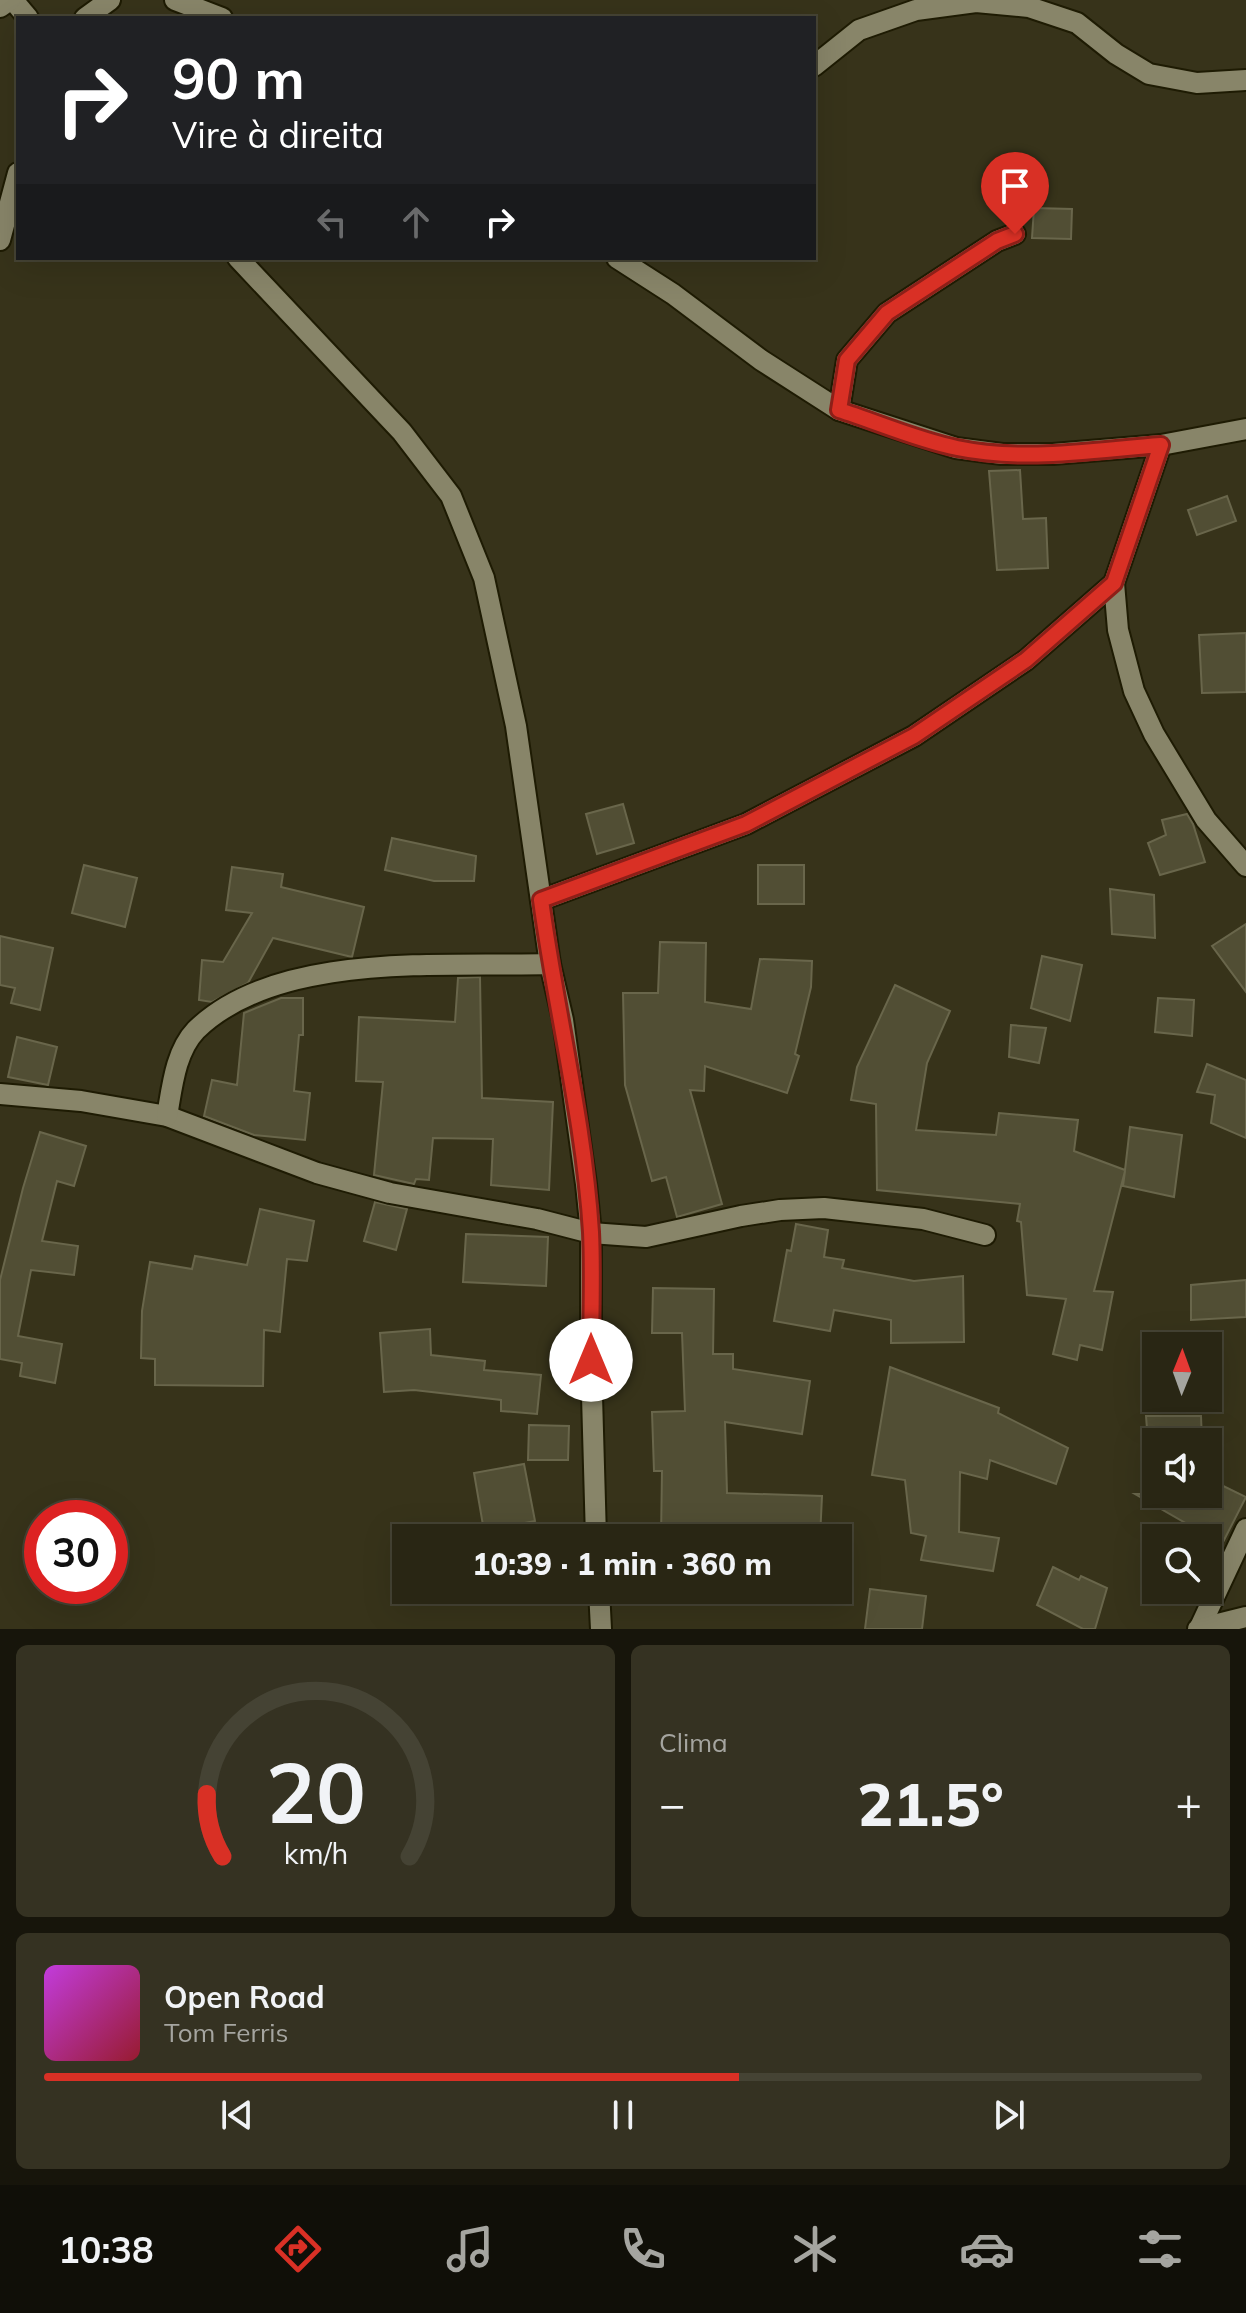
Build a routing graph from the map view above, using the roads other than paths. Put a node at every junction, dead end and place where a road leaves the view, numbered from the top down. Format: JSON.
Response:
{"nodes":[{"id":1,"x":12,"y":0,"type":"edge"},
{"id":2,"x":110,"y":0,"type":"edge"},
{"id":3,"x":175,"y":0,"type":"edge"},
{"id":4,"x":0,"y":7,"type":"edge"},
{"id":5,"x":26,"y":16,"type":"edge"},
{"id":6,"x":88,"y":16,"type":"edge"},
{"id":7,"x":217,"y":16,"type":"edge"},
{"id":8,"x":816,"y":64,"type":"edge"},
{"id":9,"x":1246,"y":80,"type":"edge"},
{"id":10,"x":16,"y":180,"type":"edge"},
{"id":11,"x":1015,"y":234,"type":"dead end"},
{"id":12,"x":0,"y":240,"type":"edge"},
{"id":13,"x":240,"y":260,"type":"edge"},
{"id":14,"x":620,"y":260,"type":"edge"},
{"id":15,"x":839,"y":410,"type":"junction"},
{"id":16,"x":1246,"y":429,"type":"edge"},
{"id":17,"x":1161,"y":445,"type":"junction"},
{"id":18,"x":1114,"y":583,"type":"junction"},
{"id":19,"x":1246,"y":866,"type":"edge"},
{"id":20,"x":541,"y":900,"type":"junction"},
{"id":21,"x":550,"y":964,"type":"junction"},
{"id":22,"x":0,"y":1094,"type":"edge"},
{"id":23,"x":167,"y":1116,"type":"junction"},
{"id":24,"x":591,"y":1233,"type":"junction"},
{"id":25,"x":985,"y":1235,"type":"dead end"},
{"id":26,"x":596,"y":1524,"type":"edge"},
{"id":27,"x":1246,"y":1529,"type":"edge"},
{"id":28,"x":600,"y":1604,"type":"edge"},
{"id":29,"x":1246,"y":1617,"type":"edge"},
{"id":30,"x":1199,"y":1628,"type":"edge"},
{"id":31,"x":601,"y":1629,"type":"edge"}],
"edges":[{"from":1,"to":4,"type":"street"},
{"from":1,"to":5,"type":"street"},
{"from":2,"to":6,"type":"street"},
{"from":3,"to":7,"type":"street"},
{"from":8,"to":9,"type":"street"},
{"from":10,"to":12,"type":"street"},
{"from":11,"to":15,"type":"street"},
{"from":13,"to":20,"type":"street"},
{"from":14,"to":15,"type":"street"},
{"from":15,"to":17,"type":"street"},
{"from":16,"to":17,"type":"street"},
{"from":17,"to":18,"type":"street"},
{"from":18,"to":19,"type":"street"},
{"from":18,"to":20,"type":"street"},
{"from":20,"to":21,"type":"street"},
{"from":21,"to":23,"type":"street"},
{"from":21,"to":24,"type":"street"},
{"from":22,"to":23,"type":"street"},
{"from":23,"to":24,"type":"street"},
{"from":24,"to":25,"type":"street"},
{"from":24,"to":26,"type":"street"},
{"from":27,"to":30,"type":"street"},
{"from":28,"to":31,"type":"street"},
{"from":29,"to":30,"type":"street"}]}
